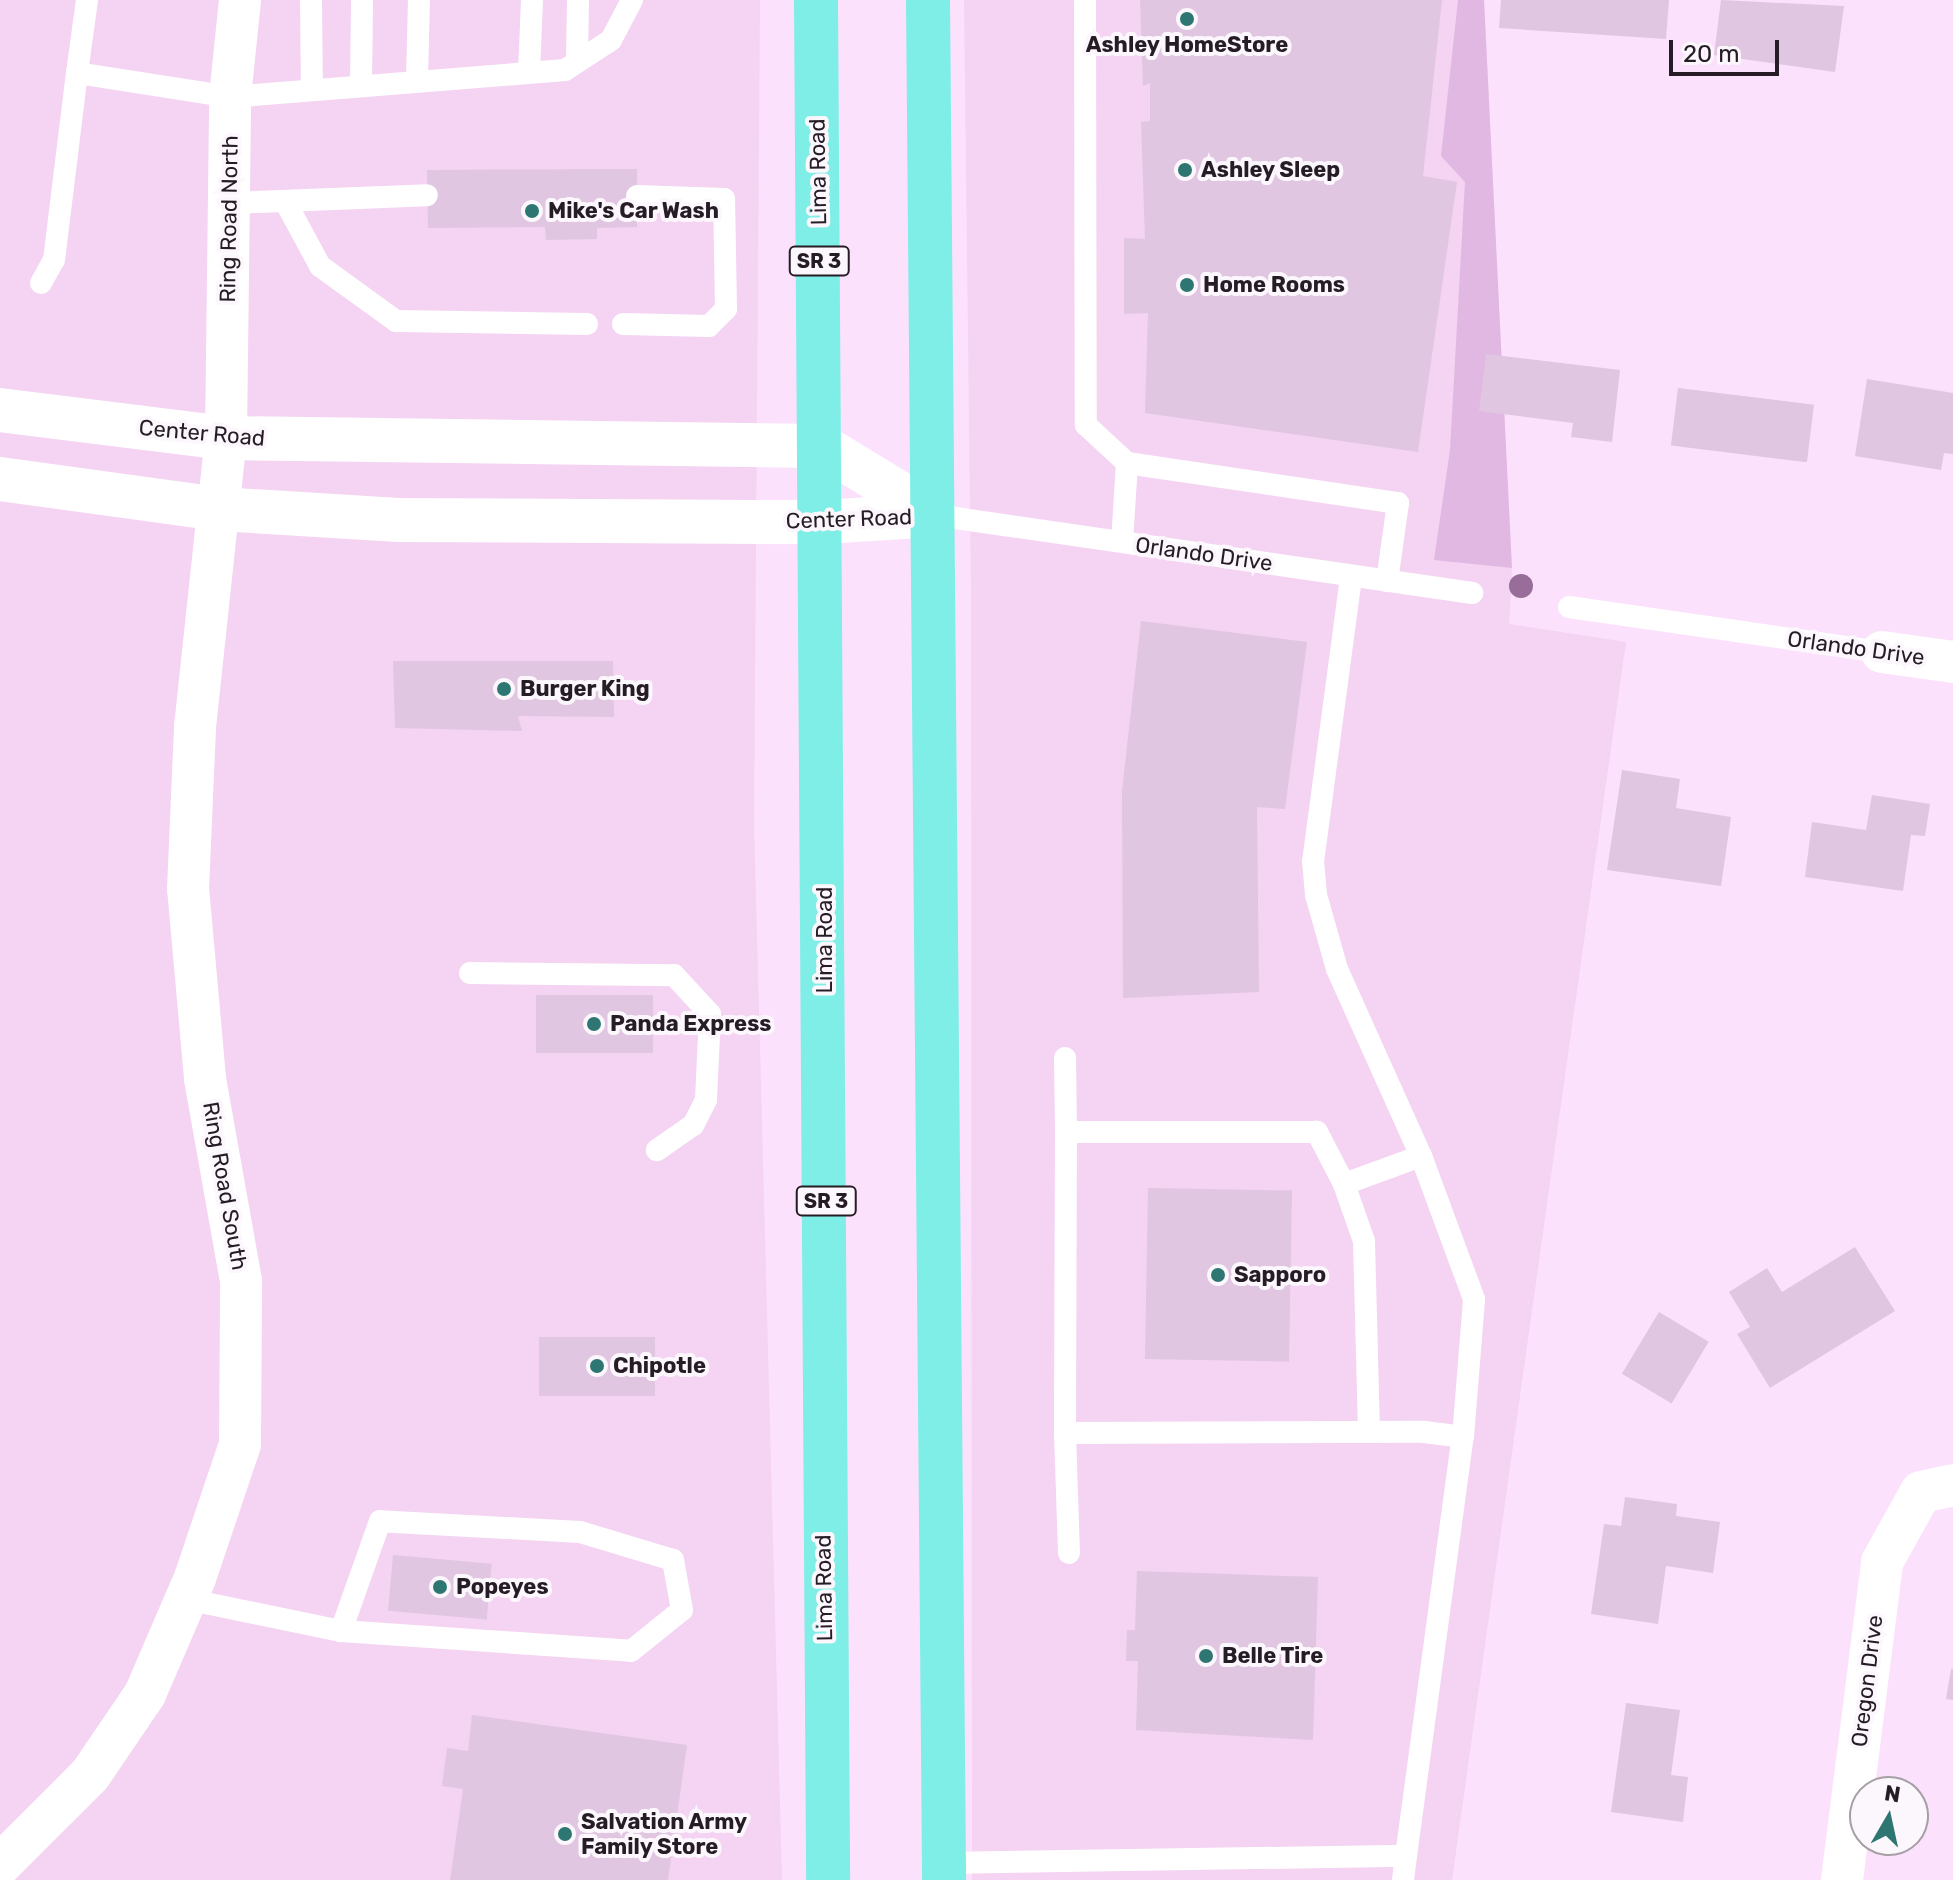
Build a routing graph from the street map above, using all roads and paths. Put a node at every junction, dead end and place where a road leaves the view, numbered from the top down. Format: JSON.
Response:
{"nodes":[{"id":1,"x":87,"y":0,"type":"edge"},
{"id":2,"x":240,"y":0,"type":"edge"},
{"id":3,"x":311,"y":0,"type":"edge"},
{"id":4,"x":362,"y":0,"type":"edge"},
{"id":5,"x":419,"y":0,"type":"edge"},
{"id":6,"x":532,"y":0,"type":"edge"},
{"id":7,"x":578,"y":0,"type":"edge"},
{"id":8,"x":632,"y":0,"type":"edge"},
{"id":9,"x":816,"y":0,"type":"edge"},
{"id":10,"x":928,"y":0,"type":"edge"},
{"id":11,"x":1085,"y":0,"type":"edge"},
{"id":12,"x":577,"y":62,"type":"junction"},
{"id":13,"x":529,"y":72,"type":"junction"},
{"id":14,"x":77,"y":73,"type":"junction"},
{"id":15,"x":417,"y":80,"type":"junction"},
{"id":16,"x":361,"y":85,"type":"junction"},
{"id":17,"x":312,"y":89,"type":"junction"},
{"id":18,"x":230,"y":97,"type":"junction"},
{"id":19,"x":427,"y":195,"type":"dead end"},
{"id":20,"x":637,"y":196,"type":"dead end"},
{"id":21,"x":232,"y":203,"type":"junction"},
{"id":22,"x":286,"y":203,"type":"junction"},
{"id":23,"x":41,"y":283,"type":"dead end"},
{"id":24,"x":587,"y":324,"type":"dead end"},
{"id":25,"x":623,"y":324,"type":"dead end"},
{"id":26,"x":0,"y":410,"type":"edge"},
{"id":27,"x":226,"y":438,"type":"junction"},
{"id":28,"x":822,"y":446,"type":"junction"},
{"id":29,"x":1127,"y":463,"type":"junction"},
{"id":30,"x":0,"y":479,"type":"edge"},
{"id":31,"x":219,"y":509,"type":"junction"},
{"id":32,"x":935,"y":515,"type":"junction"},
{"id":33,"x":823,"y":522,"type":"junction"},
{"id":34,"x":1122,"y":542,"type":"junction"},
{"id":35,"x":1351,"y":576,"type":"junction"},
{"id":36,"x":1387,"y":581,"type":"junction"},
{"id":37,"x":1472,"y":593,"type":"dead end"},
{"id":38,"x":1569,"y":607,"type":"dead end"},
{"id":39,"x":1882,"y":652,"type":"joint"},
{"id":40,"x":1953,"y":662,"type":"edge"},
{"id":41,"x":470,"y":973,"type":"dead end"},
{"id":42,"x":1065,"y":1058,"type":"dead end"},
{"id":43,"x":1066,"y":1132,"type":"junction"},
{"id":44,"x":657,"y":1150,"type":"dead end"},
{"id":45,"x":1421,"y":1156,"type":"junction"},
{"id":46,"x":1344,"y":1184,"type":"junction"},
{"id":47,"x":1369,"y":1432,"type":"junction"},
{"id":48,"x":1065,"y":1433,"type":"junction"},
{"id":49,"x":1463,"y":1437,"type":"junction"},
{"id":50,"x":1937,"y":1488,"type":"edge"},
{"id":51,"x":1069,"y":1553,"type":"dead end"},
{"id":52,"x":186,"y":1599,"type":"junction"},
{"id":53,"x":341,"y":1631,"type":"junction"},
{"id":54,"x":1406,"y":1856,"type":"junction"},
{"id":55,"x":0,"y":1865,"type":"edge"},
{"id":56,"x":944,"y":1872,"type":"edge"},
{"id":57,"x":828,"y":1880,"type":"edge"},
{"id":58,"x":1403,"y":1880,"type":"edge"},
{"id":59,"x":1842,"y":1880,"type":"edge"}],
"edges":[{"from":1,"to":14,"type":"lane"},
{"from":2,"to":18,"type":"street","name":"Ring Road North"},
{"from":3,"to":17,"type":"lane"},
{"from":4,"to":16,"type":"lane"},
{"from":5,"to":15,"type":"lane"},
{"from":6,"to":13,"type":"lane"},
{"from":7,"to":12,"type":"lane"},
{"from":8,"to":12,"type":"lane"},
{"from":9,"to":28,"type":"highway","name":"Lima Road","number":"SR 3"},
{"from":10,"to":32,"type":"highway"},
{"from":11,"to":29,"type":"lane"},
{"from":12,"to":13,"type":"lane"},
{"from":13,"to":15,"type":"lane"},
{"from":14,"to":18,"type":"lane"},
{"from":14,"to":23,"type":"lane"},
{"from":15,"to":16,"type":"lane"},
{"from":16,"to":17,"type":"lane"},
{"from":17,"to":18,"type":"lane"},
{"from":18,"to":21,"type":"street","name":"Ring Road North"},
{"from":19,"to":22,"type":"lane"},
{"from":20,"to":25,"type":"lane"},
{"from":21,"to":22,"type":"lane"},
{"from":21,"to":27,"type":"street","name":"Ring Road North"},
{"from":22,"to":24,"type":"lane"},
{"from":26,"to":27,"type":"street","name":"Center Road"},
{"from":27,"to":28,"type":"street","name":"Center Road"},
{"from":27,"to":31,"type":"street","name":"Ring Road South"},
{"from":28,"to":32,"type":"street","name":"Center Road"},
{"from":28,"to":33,"type":"highway","name":"Lima Road","number":"SR 3"},
{"from":29,"to":34,"type":"lane"},
{"from":29,"to":36,"type":"lane"},
{"from":30,"to":31,"type":"street","name":"Center Road"},
{"from":31,"to":33,"type":"street","name":"Center Road"},
{"from":31,"to":52,"type":"street","name":"Ring Road South"},
{"from":32,"to":33,"type":"street","name":"Center Road"},
{"from":32,"to":34,"type":"lane","name":"Orlando Drive"},
{"from":32,"to":56,"type":"highway"},
{"from":33,"to":57,"type":"highway","name":"Lima Road","number":"SR 3"},
{"from":34,"to":35,"type":"lane","name":"Orlando Drive"},
{"from":35,"to":36,"type":"lane","name":"Orlando Drive"},
{"from":35,"to":45,"type":"lane"},
{"from":36,"to":37,"type":"lane","name":"Orlando Drive"},
{"from":38,"to":39,"type":"lane","name":"Orlando Drive"},
{"from":39,"to":40,"type":"street","name":"Orlando Drive"},
{"from":41,"to":44,"type":"lane"},
{"from":42,"to":43,"type":"lane"},
{"from":43,"to":46,"type":"lane"},
{"from":43,"to":48,"type":"lane"},
{"from":45,"to":46,"type":"lane"},
{"from":45,"to":49,"type":"lane"},
{"from":46,"to":47,"type":"lane"},
{"from":47,"to":48,"type":"lane"},
{"from":47,"to":49,"type":"lane"},
{"from":48,"to":51,"type":"lane"},
{"from":49,"to":54,"type":"lane"},
{"from":50,"to":59,"type":"street","name":"Oregon Drive"},
{"from":52,"to":53,"type":"lane"},
{"from":52,"to":55,"type":"street","name":"Ring Road South"},
{"from":53,"to":53,"type":"lane"},
{"from":54,"to":56,"type":"lane"},
{"from":54,"to":58,"type":"lane"}]}
